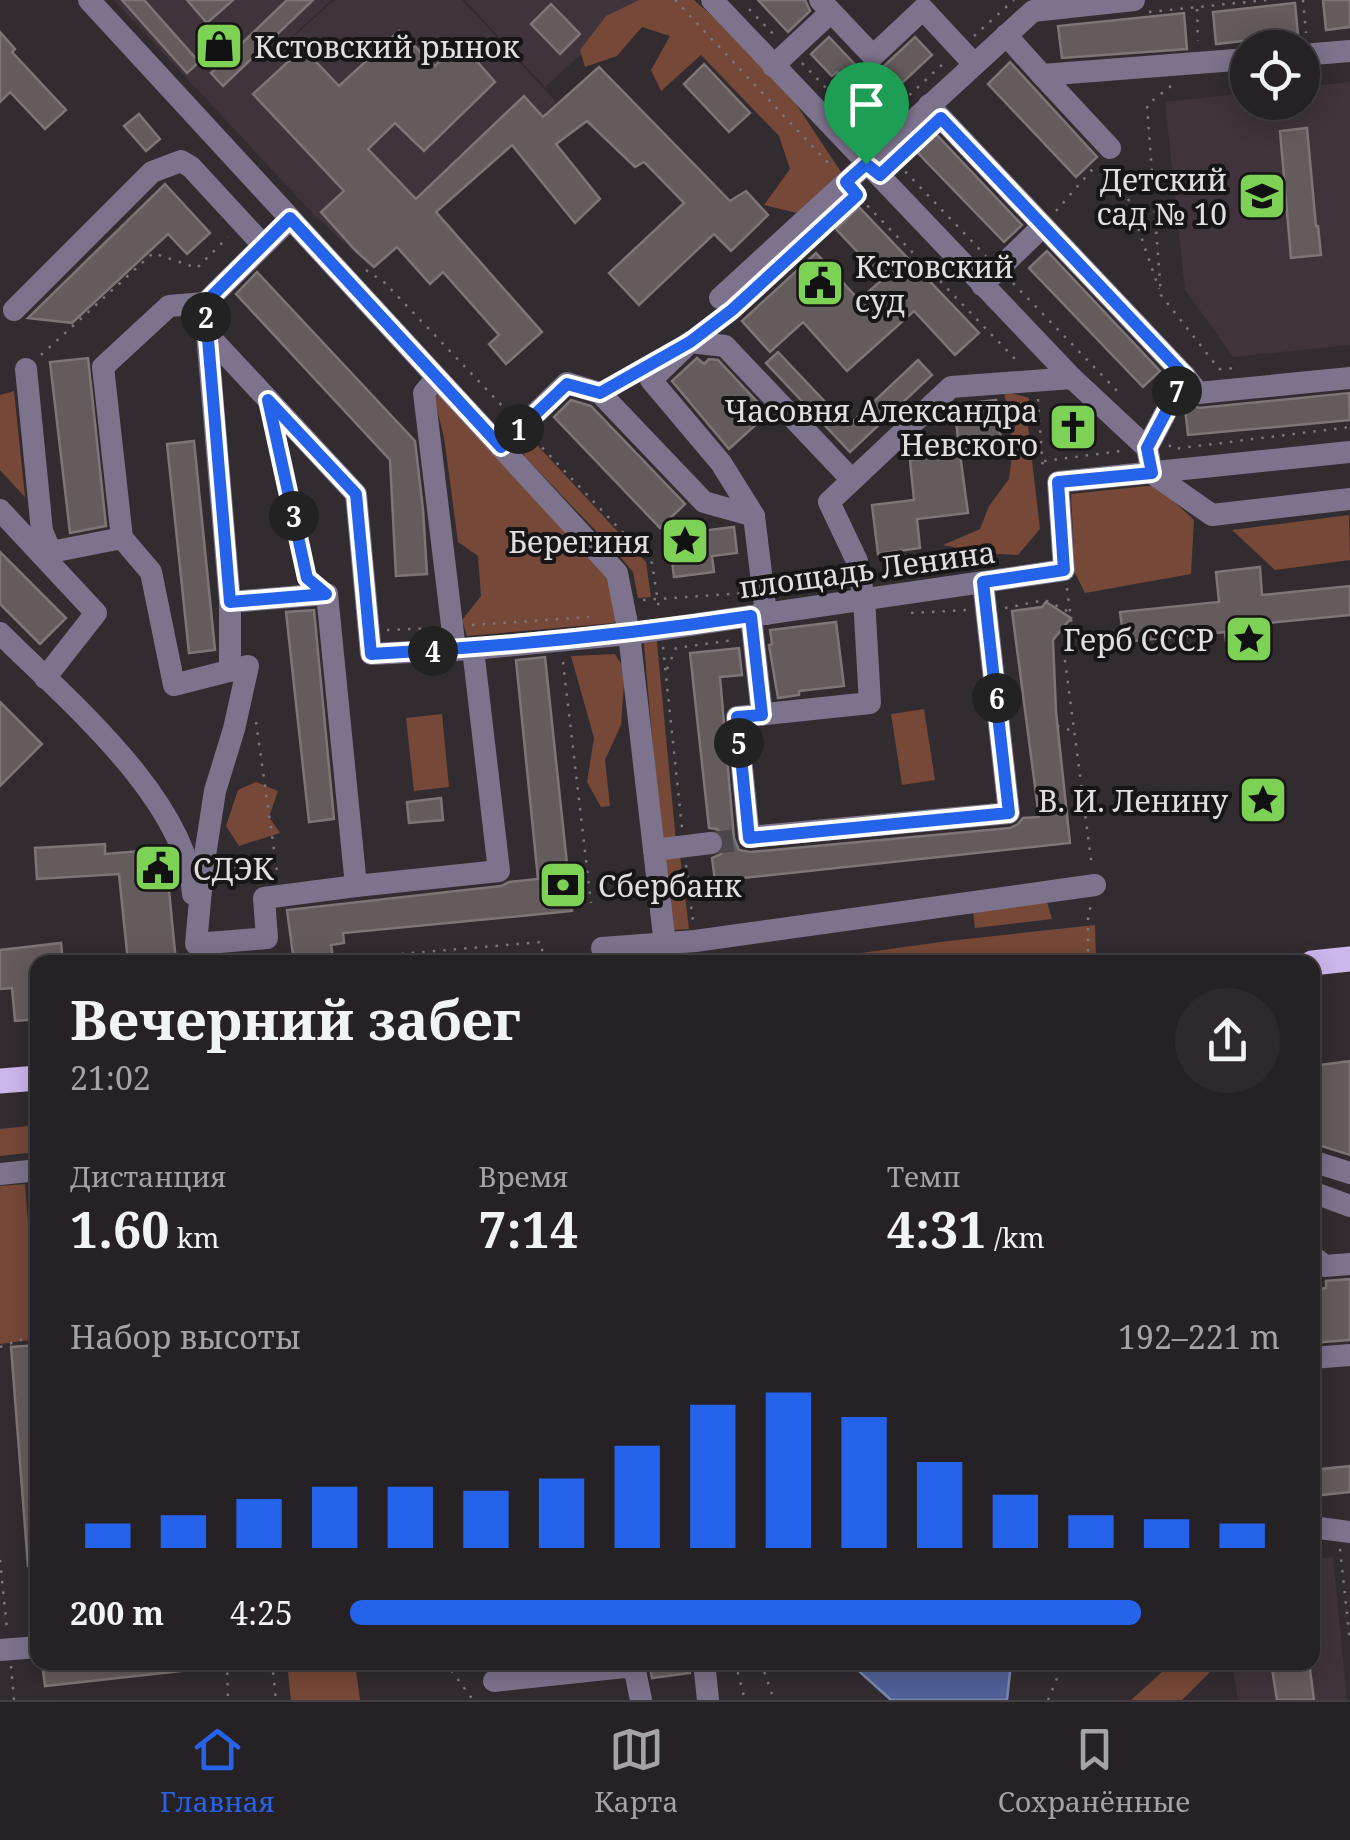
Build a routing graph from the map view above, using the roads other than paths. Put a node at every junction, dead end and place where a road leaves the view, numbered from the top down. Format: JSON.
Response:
{"nodes":[{"id":1,"x":89,"y":0,"type":"edge"},
{"id":2,"x":712,"y":0,"type":"edge"},
{"id":3,"x":928,"y":4,"type":"edge"},
{"id":4,"x":1026,"y":4,"type":"edge"},
{"id":5,"x":826,"y":6,"type":"edge"},
{"id":6,"x":1137,"y":7,"type":"edge"},
{"id":7,"x":1006,"y":35,"type":"junction"},
{"id":8,"x":1350,"y":51,"type":"edge"},
{"id":9,"x":1320,"y":54,"type":"edge"},
{"id":10,"x":967,"y":56,"type":"junction"},
{"id":11,"x":1230,"y":60,"type":"edge"},
{"id":12,"x":774,"y":66,"type":"junction"},
{"id":13,"x":1042,"y":76,"type":"junction"},
{"id":14,"x":929,"y":106,"type":"junction"},
{"id":15,"x":1110,"y":148,"type":"road end"},
{"id":16,"x":866,"y":164,"type":"junction"},
{"id":17,"x":290,"y":218,"type":"junction"},
{"id":18,"x":1043,"y":226,"type":"junction"},
{"id":19,"x":264,"y":245,"type":"junction"},
{"id":20,"x":982,"y":285,"type":"junction"},
{"id":21,"x":720,"y":298,"type":"dead end"},
{"id":22,"x":205,"y":303,"type":"junction"},
{"id":23,"x":14,"y":310,"type":"dead end"},
{"id":24,"x":208,"y":334,"type":"junction"},
{"id":25,"x":26,"y":369,"type":"road end"},
{"id":26,"x":1185,"y":376,"type":"junction"},
{"id":27,"x":437,"y":378,"type":"junction"},
{"id":28,"x":1072,"y":378,"type":"junction"},
{"id":29,"x":1350,"y":378,"type":"edge"},
{"id":30,"x":501,"y":447,"type":"junction"},
{"id":31,"x":1147,"y":448,"type":"junction"},
{"id":32,"x":1350,"y":452,"type":"edge"},
{"id":33,"x":1152,"y":473,"type":"junction"},
{"id":34,"x":852,"y":480,"type":"junction"},
{"id":35,"x":1350,"y":499,"type":"edge"},
{"id":36,"x":0,"y":510,"type":"edge"},
{"id":37,"x":754,"y":516,"type":"junction"},
{"id":38,"x":122,"y":538,"type":"junction"},
{"id":39,"x":983,"y":582,"type":"junction"},
{"id":40,"x":864,"y":599,"type":"junction"},
{"id":41,"x":230,"y":602,"type":"junction"},
{"id":42,"x":758,"y":615,"type":"junction"},
{"id":43,"x":0,"y":633,"type":"edge"},
{"id":44,"x":629,"y":634,"type":"junction"},
{"id":45,"x":464,"y":649,"type":"junction"},
{"id":46,"x":230,"y":671,"type":"junction"},
{"id":47,"x":45,"y":678,"type":"junction"},
{"id":48,"x":762,"y":715,"type":"junction"},
{"id":49,"x":710,"y":843,"type":"tunnel mouth"},
{"id":50,"x":654,"y":850,"type":"junction"},
{"id":51,"x":1095,"y":885,"type":"road end"},
{"id":52,"x":356,"y":886,"type":"junction"},
{"id":53,"x":602,"y":948,"type":"dead end"},
{"id":54,"x":197,"y":953,"type":"edge"},
{"id":55,"x":666,"y":953,"type":"edge"},
{"id":56,"x":1350,"y":958,"type":"edge"},
{"id":57,"x":1320,"y":961,"type":"edge"},
{"id":58,"x":30,"y":1079,"type":"edge"},
{"id":59,"x":0,"y":1082,"type":"edge"},
{"id":60,"x":1320,"y":1164,"type":"edge"},
{"id":61,"x":30,"y":1171,"type":"edge"},
{"id":62,"x":1350,"y":1173,"type":"edge"},
{"id":63,"x":0,"y":1174,"type":"edge"},
{"id":64,"x":1320,"y":1195,"type":"edge"},
{"id":65,"x":1350,"y":1206,"type":"edge"},
{"id":66,"x":1320,"y":1262,"type":"edge"},
{"id":67,"x":1350,"y":1264,"type":"edge"},
{"id":68,"x":1350,"y":1354,"type":"edge"},
{"id":69,"x":1320,"y":1357,"type":"edge"},
{"id":70,"x":30,"y":1648,"type":"edge"},
{"id":71,"x":0,"y":1650,"type":"edge"},
{"id":72,"x":597,"y":1670,"type":"edge"},
{"id":73,"x":635,"y":1670,"type":"edge"},
{"id":74,"x":705,"y":1670,"type":"edge"},
{"id":75,"x":496,"y":1681,"type":"edge"},
{"id":76,"x":641,"y":1700,"type":"edge"},
{"id":77,"x":708,"y":1700,"type":"edge"}],
"edges":[{"from":1,"to":17,"type":"street"},
{"from":2,"to":12,"type":"street"},
{"from":3,"to":5,"type":"street"},
{"from":3,"to":10,"type":"street"},
{"from":4,"to":6,"type":"street"},
{"from":4,"to":7,"type":"street"},
{"from":5,"to":12,"type":"street"},
{"from":7,"to":10,"type":"street"},
{"from":7,"to":13,"type":"street"},
{"from":8,"to":9,"type":"street"},
{"from":10,"to":14,"type":"street"},
{"from":11,"to":13,"type":"street"},
{"from":12,"to":16,"type":"street"},
{"from":13,"to":15,"type":"street"},
{"from":14,"to":16,"type":"street"},
{"from":14,"to":18,"type":"street"},
{"from":16,"to":20,"type":"street"},
{"from":16,"to":21,"type":"street"},
{"from":17,"to":19,"type":"street"},
{"from":17,"to":27,"type":"street"},
{"from":18,"to":20,"type":"street"},
{"from":18,"to":26,"type":"street"},
{"from":19,"to":22,"type":"street"},
{"from":19,"to":23,"type":"street"},
{"from":20,"to":28,"type":"street"},
{"from":22,"to":24,"type":"street"},
{"from":22,"to":38,"type":"street"},
{"from":24,"to":41,"type":"street"},
{"from":24,"to":45,"type":"street","name":"площадь Ленина"},
{"from":25,"to":38,"type":"street"},
{"from":26,"to":29,"type":"street"},
{"from":26,"to":31,"type":"street"},
{"from":27,"to":30,"type":"street"},
{"from":27,"to":45,"type":"street"},
{"from":28,"to":31,"type":"street"},
{"from":28,"to":34,"type":"street"},
{"from":30,"to":37,"type":"street"},
{"from":30,"to":44,"type":"street"},
{"from":31,"to":33,"type":"street"},
{"from":32,"to":33,"type":"street"},
{"from":33,"to":35,"type":"street"},
{"from":33,"to":39,"type":"street","name":"площадь Ленина"},
{"from":34,"to":37,"type":"street"},
{"from":34,"to":40,"type":"street"},
{"from":36,"to":47,"type":"street"},
{"from":37,"to":42,"type":"street"},
{"from":38,"to":46,"type":"street"},
{"from":39,"to":40,"type":"street","name":"площадь Ленина"},
{"from":39,"to":48,"type":"street"},
{"from":40,"to":42,"type":"street","name":"площадь Ленина"},
{"from":40,"to":48,"type":"street"},
{"from":41,"to":46,"type":"street"},
{"from":41,"to":52,"type":"street"},
{"from":42,"to":44,"type":"street","name":"площадь Ленина"},
{"from":42,"to":48,"type":"street"},
{"from":43,"to":47,"type":"street"},
{"from":44,"to":45,"type":"street","name":"площадь Ленина"},
{"from":44,"to":50,"type":"street"},
{"from":45,"to":52,"type":"street"},
{"from":46,"to":54,"type":"street"},
{"from":47,"to":54,"type":"street"},
{"from":49,"to":50,"type":"street"},
{"from":50,"to":55,"type":"street"},
{"from":51,"to":55,"type":"street"},
{"from":52,"to":54,"type":"street"},
{"from":53,"to":55,"type":"street"},
{"from":56,"to":57,"type":"main road"},
{"from":58,"to":59,"type":"main road"},
{"from":60,"to":62,"type":"street"},
{"from":61,"to":63,"type":"street"},
{"from":64,"to":65,"type":"street"},
{"from":66,"to":67,"type":"street"},
{"from":68,"to":69,"type":"street"},
{"from":70,"to":71,"type":"street"},
{"from":72,"to":75,"type":"street"},
{"from":73,"to":76,"type":"street"},
{"from":74,"to":77,"type":"street"}]}
